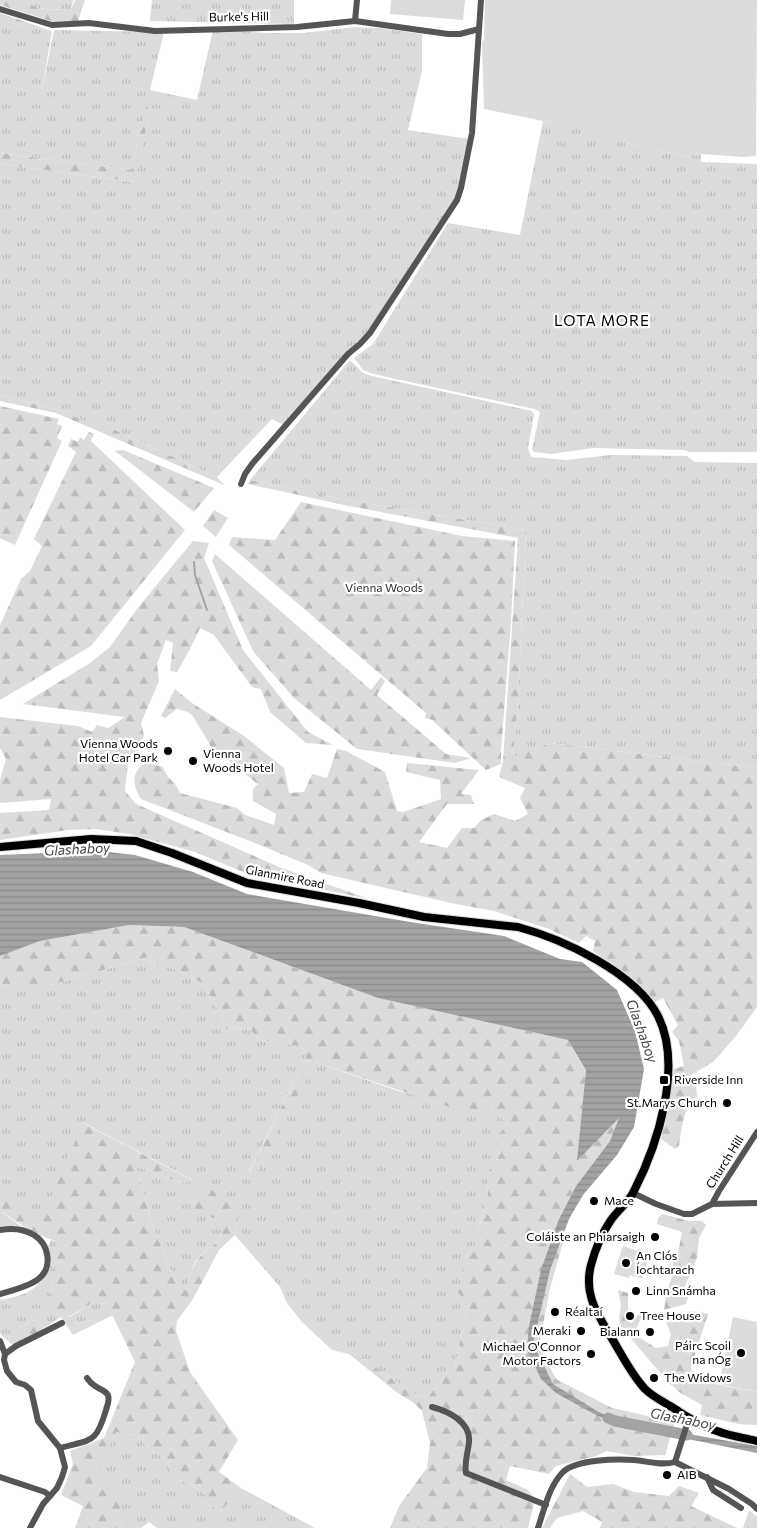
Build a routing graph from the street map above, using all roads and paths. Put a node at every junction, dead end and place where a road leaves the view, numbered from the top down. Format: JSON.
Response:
{"nodes":[{"id":1,"x":356,"y":0,"type":"edge"},
{"id":2,"x":481,"y":0,"type":"edge"},
{"id":3,"x":0,"y":9,"type":"edge"},
{"id":4,"x":355,"y":21,"type":"junction"},
{"id":5,"x":479,"y":29,"type":"junction"},
{"id":6,"x":241,"y":484,"type":"dead end"},
{"id":7,"x":0,"y":847,"type":"edge"},
{"id":8,"x":757,"y":1132,"type":"edge"},
{"id":9,"x":633,"y":1193,"type":"junction"},
{"id":10,"x":757,"y":1203,"type":"edge"},
{"id":11,"x":712,"y":1204,"type":"junction"},
{"id":12,"x":0,"y":1230,"type":"edge"},
{"id":13,"x":0,"y":1294,"type":"edge"},
{"id":14,"x":62,"y":1323,"type":"dead end"},
{"id":15,"x":0,"y":1342,"type":"edge"},
{"id":16,"x":5,"y":1354,"type":"junction"},
{"id":17,"x":3,"y":1372,"type":"edge"},
{"id":18,"x":87,"y":1378,"type":"dead end"},
{"id":19,"x":432,"y":1407,"type":"dead end"},
{"id":20,"x":689,"y":1418,"type":"junction"},
{"id":21,"x":757,"y":1442,"type":"edge"},
{"id":22,"x":60,"y":1448,"type":"junction"},
{"id":23,"x":676,"y":1461,"type":"junction"},
{"id":24,"x":0,"y":1477,"type":"edge"},
{"id":25,"x":707,"y":1477,"type":"junction"},
{"id":26,"x":50,"y":1496,"type":"junction"},
{"id":27,"x":546,"y":1505,"type":"junction"},
{"id":28,"x":741,"y":1508,"type":"dead end"},
{"id":29,"x":757,"y":1509,"type":"edge"},
{"id":30,"x":30,"y":1528,"type":"edge"},
{"id":31,"x":538,"y":1528,"type":"edge"}],
"edges":[{"from":1,"to":4,"type":"street"},
{"from":2,"to":5,"type":"street"},
{"from":3,"to":4,"type":"street","name":"Burke's Hill"},
{"from":4,"to":5,"type":"street","name":"Burke's Hill"},
{"from":5,"to":6,"type":"street"},
{"from":7,"to":9,"type":"main road","name":"Glanmire Road"},
{"from":8,"to":11,"type":"street","name":"Church Hill"},
{"from":9,"to":11,"type":"street"},
{"from":9,"to":20,"type":"main road","name":"Glanmire Road"},
{"from":10,"to":11,"type":"street"},
{"from":12,"to":13,"type":"street"},
{"from":14,"to":16,"type":"street"},
{"from":15,"to":16,"type":"street"},
{"from":16,"to":17,"type":"street"},
{"from":17,"to":22,"type":"street"},
{"from":18,"to":22,"type":"street"},
{"from":19,"to":27,"type":"street"},
{"from":20,"to":21,"type":"main road","name":"Glanmire Road"},
{"from":20,"to":23,"type":"street"},
{"from":22,"to":26,"type":"street"},
{"from":23,"to":25,"type":"street"},
{"from":23,"to":27,"type":"street"},
{"from":24,"to":26,"type":"street"},
{"from":25,"to":28,"type":"street"},
{"from":25,"to":29,"type":"street"},
{"from":26,"to":30,"type":"street"},
{"from":27,"to":31,"type":"street"}]}
